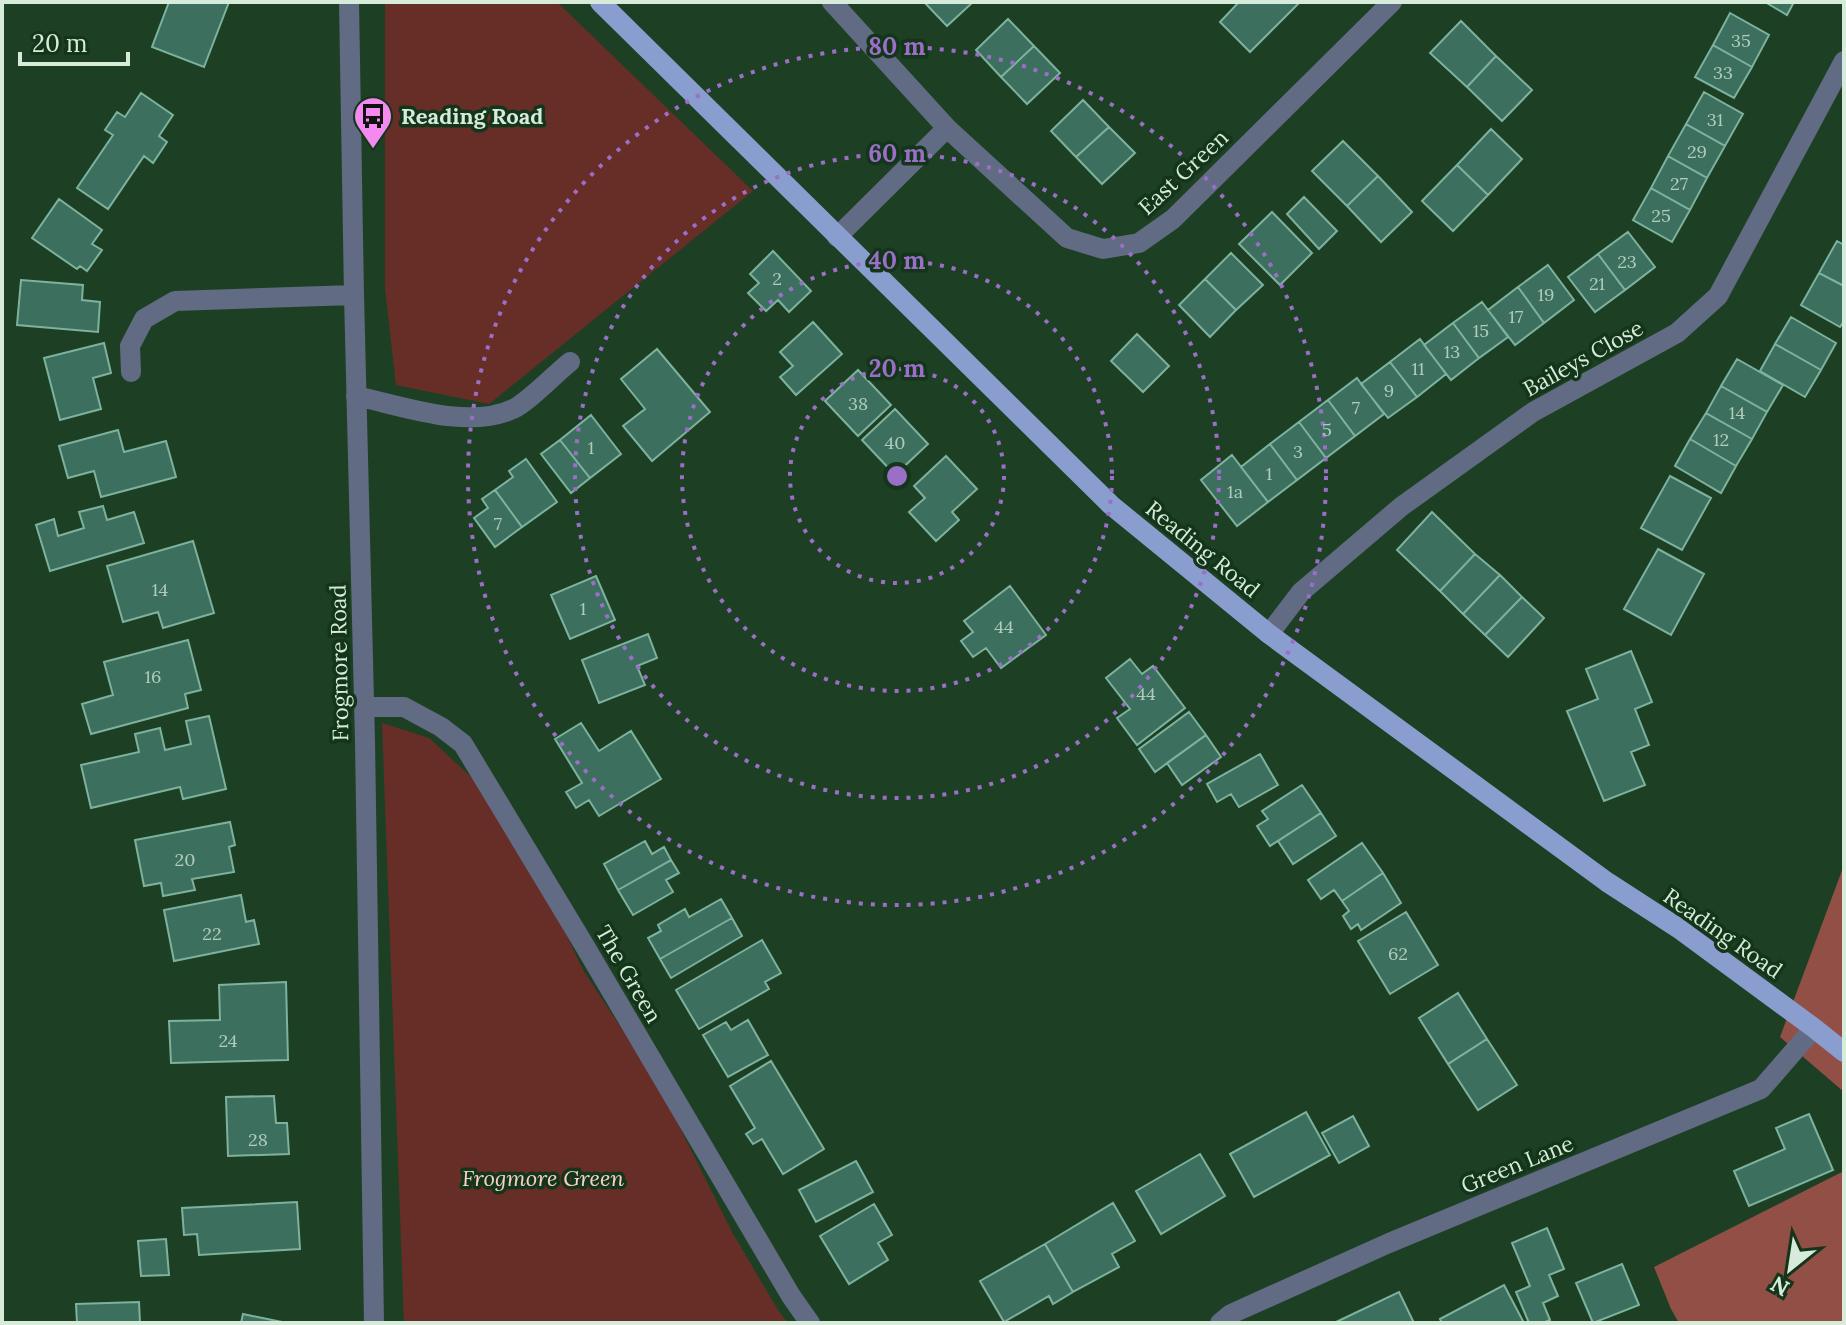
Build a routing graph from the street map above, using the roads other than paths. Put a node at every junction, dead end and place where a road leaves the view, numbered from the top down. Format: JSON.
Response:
{"nodes":[{"id":1,"x":349,"y":2,"type":"edge"},
{"id":2,"x":600,"y":2,"type":"edge"},
{"id":3,"x":832,"y":2,"type":"edge"},
{"id":4,"x":1392,"y":2,"type":"edge"},
{"id":5,"x":1844,"y":61,"type":"edge"},
{"id":6,"x":947,"y":128,"type":"junction"},
{"id":7,"x":837,"y":237,"type":"junction"},
{"id":8,"x":354,"y":295,"type":"junction"},
{"id":9,"x":570,"y":362,"type":"dead end"},
{"id":10,"x":131,"y":372,"type":"dead end"},
{"id":11,"x":356,"y":396,"type":"junction"},
{"id":12,"x":1269,"y":634,"type":"junction"},
{"id":13,"x":364,"y":707,"type":"junction"},
{"id":14,"x":1814,"y":1028,"type":"junction"},
{"id":15,"x":1844,"y":1052,"type":"edge"},
{"id":16,"x":374,"y":1323,"type":"edge"},
{"id":17,"x":810,"y":1323,"type":"edge"},
{"id":18,"x":1220,"y":1323,"type":"edge"}],
"edges":[{"from":1,"to":8,"type":"street","name":"Frogmore Road"},
{"from":2,"to":7,"type":"main road","name":"Reading Road"},
{"from":3,"to":6,"type":"street","name":"East Green"},
{"from":4,"to":6,"type":"street","name":"East Green"},
{"from":5,"to":12,"type":"street","name":"Baileys Close"},
{"from":6,"to":7,"type":"street"},
{"from":7,"to":12,"type":"main road","name":"Reading Road"},
{"from":8,"to":10,"type":"street"},
{"from":8,"to":11,"type":"street","name":"Frogmore Road"},
{"from":9,"to":11,"type":"street"},
{"from":11,"to":13,"type":"street","name":"Frogmore Road"},
{"from":12,"to":14,"type":"main road","name":"Reading Road"},
{"from":13,"to":16,"type":"street","name":"Frogmore Road"},
{"from":13,"to":17,"type":"street","name":"The Green"},
{"from":14,"to":15,"type":"main road","name":"Reading Road"},
{"from":14,"to":18,"type":"street","name":"Green Lane"}]}
